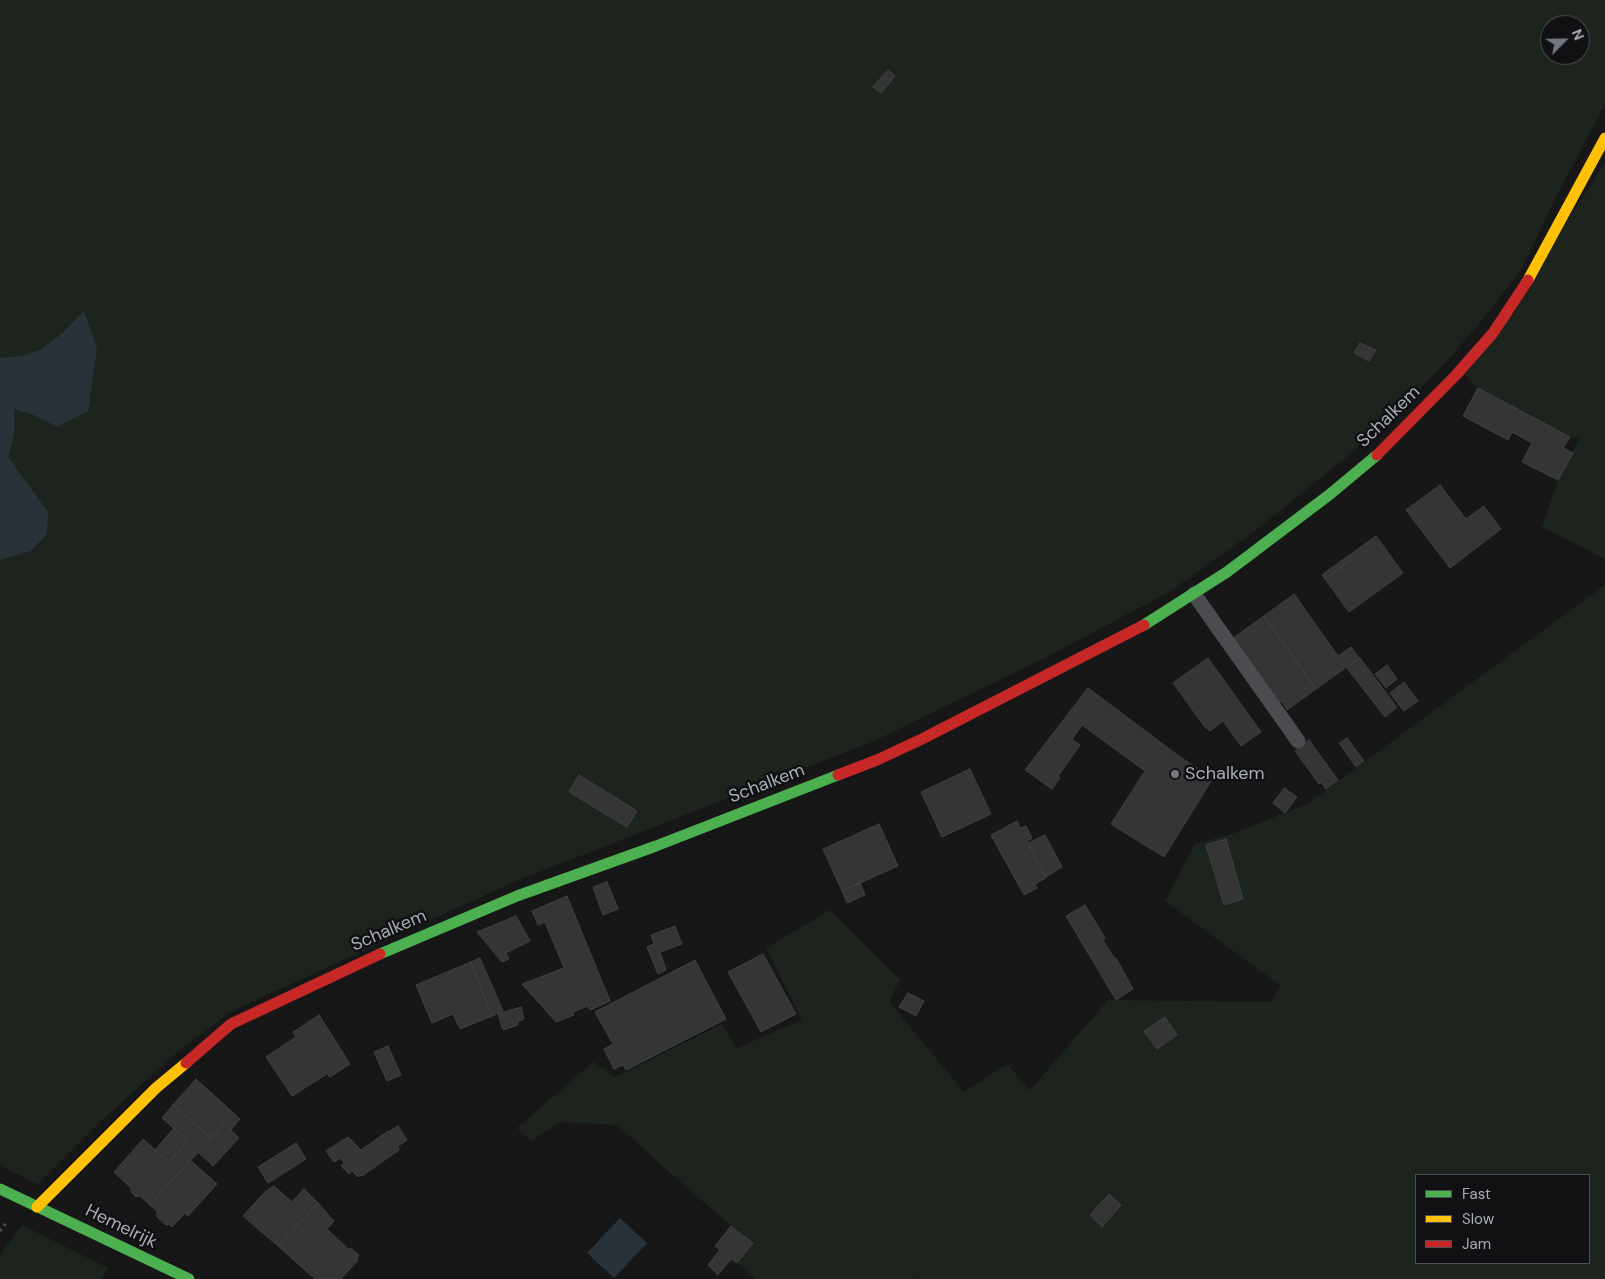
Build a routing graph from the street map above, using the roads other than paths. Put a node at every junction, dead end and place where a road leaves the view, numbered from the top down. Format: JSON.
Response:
{"nodes":[{"id":1,"x":1605,"y":138,"type":"edge"},
{"id":2,"x":1194,"y":594,"type":"junction"},
{"id":3,"x":1298,"y":741,"type":"dead end"},
{"id":4,"x":0,"y":1189,"type":"edge"},
{"id":5,"x":37,"y":1207,"type":"junction"},
{"id":6,"x":189,"y":1279,"type":"edge"}],
"edges":[{"from":1,"to":2,"type":"street","name":"Schalkem"},
{"from":2,"to":3,"type":"lane"},
{"from":2,"to":5,"type":"street","name":"Schalkem"},
{"from":4,"to":5,"type":"street","name":"Hemelrijk"},
{"from":5,"to":6,"type":"street","name":"Hemelrijk"}]}
